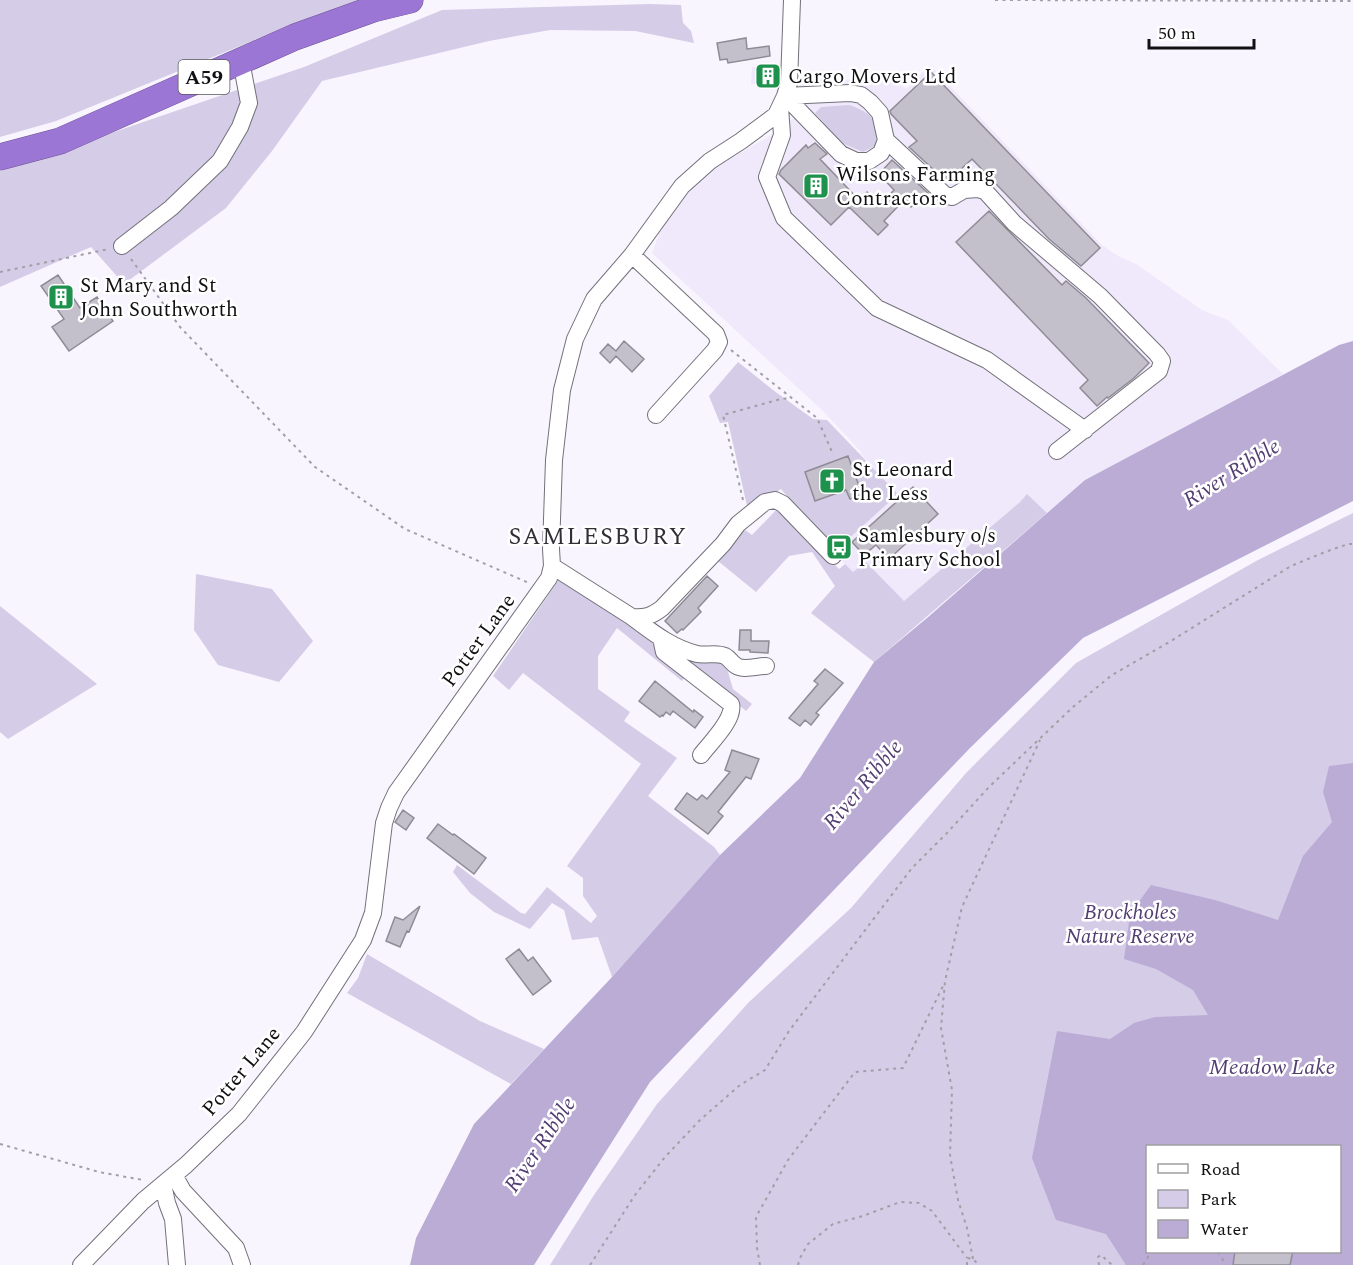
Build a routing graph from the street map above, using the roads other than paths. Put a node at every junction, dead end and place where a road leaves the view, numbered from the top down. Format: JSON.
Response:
{"nodes":[{"id":1,"x":410,"y":0,"type":"edge"},
{"id":2,"x":792,"y":0,"type":"edge"},
{"id":3,"x":241,"y":61,"type":"junction"},
{"id":4,"x":783,"y":102,"type":"junction"},
{"id":5,"x":886,"y":140,"type":"junction"},
{"id":6,"x":0,"y":157,"type":"edge"},
{"id":7,"x":122,"y":246,"type":"road end"},
{"id":8,"x":632,"y":255,"type":"junction"},
{"id":9,"x":656,"y":415,"type":"dead end"},
{"id":10,"x":1084,"y":430,"type":"junction"},
{"id":11,"x":1057,"y":450,"type":"dead end"},
{"id":12,"x":833,"y":556,"type":"dead end"},
{"id":13,"x":552,"y":566,"type":"junction"},
{"id":14,"x":632,"y":617,"type":"junction"},
{"id":15,"x":661,"y":638,"type":"junction"},
{"id":16,"x":766,"y":666,"type":"dead end"},
{"id":17,"x":701,"y":755,"type":"dead end"},
{"id":18,"x":169,"y":1179,"type":"junction"},
{"id":19,"x":81,"y":1265,"type":"edge"},
{"id":20,"x":177,"y":1265,"type":"edge"},
{"id":21,"x":242,"y":1265,"type":"edge"}],
"edges":[{"from":1,"to":3,"type":"highway","number":"A59"},
{"from":2,"to":4,"type":"street"},
{"from":3,"to":6,"type":"highway","number":"A59"},
{"from":3,"to":7,"type":"street"},
{"from":4,"to":5,"type":"street"},
{"from":4,"to":5,"type":"street"},
{"from":4,"to":8,"type":"street","name":"Potter Lane"},
{"from":4,"to":10,"type":"street"},
{"from":5,"to":10,"type":"street"},
{"from":8,"to":9,"type":"street"},
{"from":8,"to":13,"type":"street","name":"Potter Lane"},
{"from":10,"to":11,"type":"street"},
{"from":12,"to":14,"type":"street"},
{"from":13,"to":14,"type":"street"},
{"from":13,"to":18,"type":"street","name":"Potter Lane"},
{"from":14,"to":15,"type":"street"},
{"from":15,"to":16,"type":"street"},
{"from":15,"to":17,"type":"street"},
{"from":18,"to":19,"type":"street","name":"Potter Lane"},
{"from":18,"to":20,"type":"street"},
{"from":18,"to":21,"type":"street"}]}
